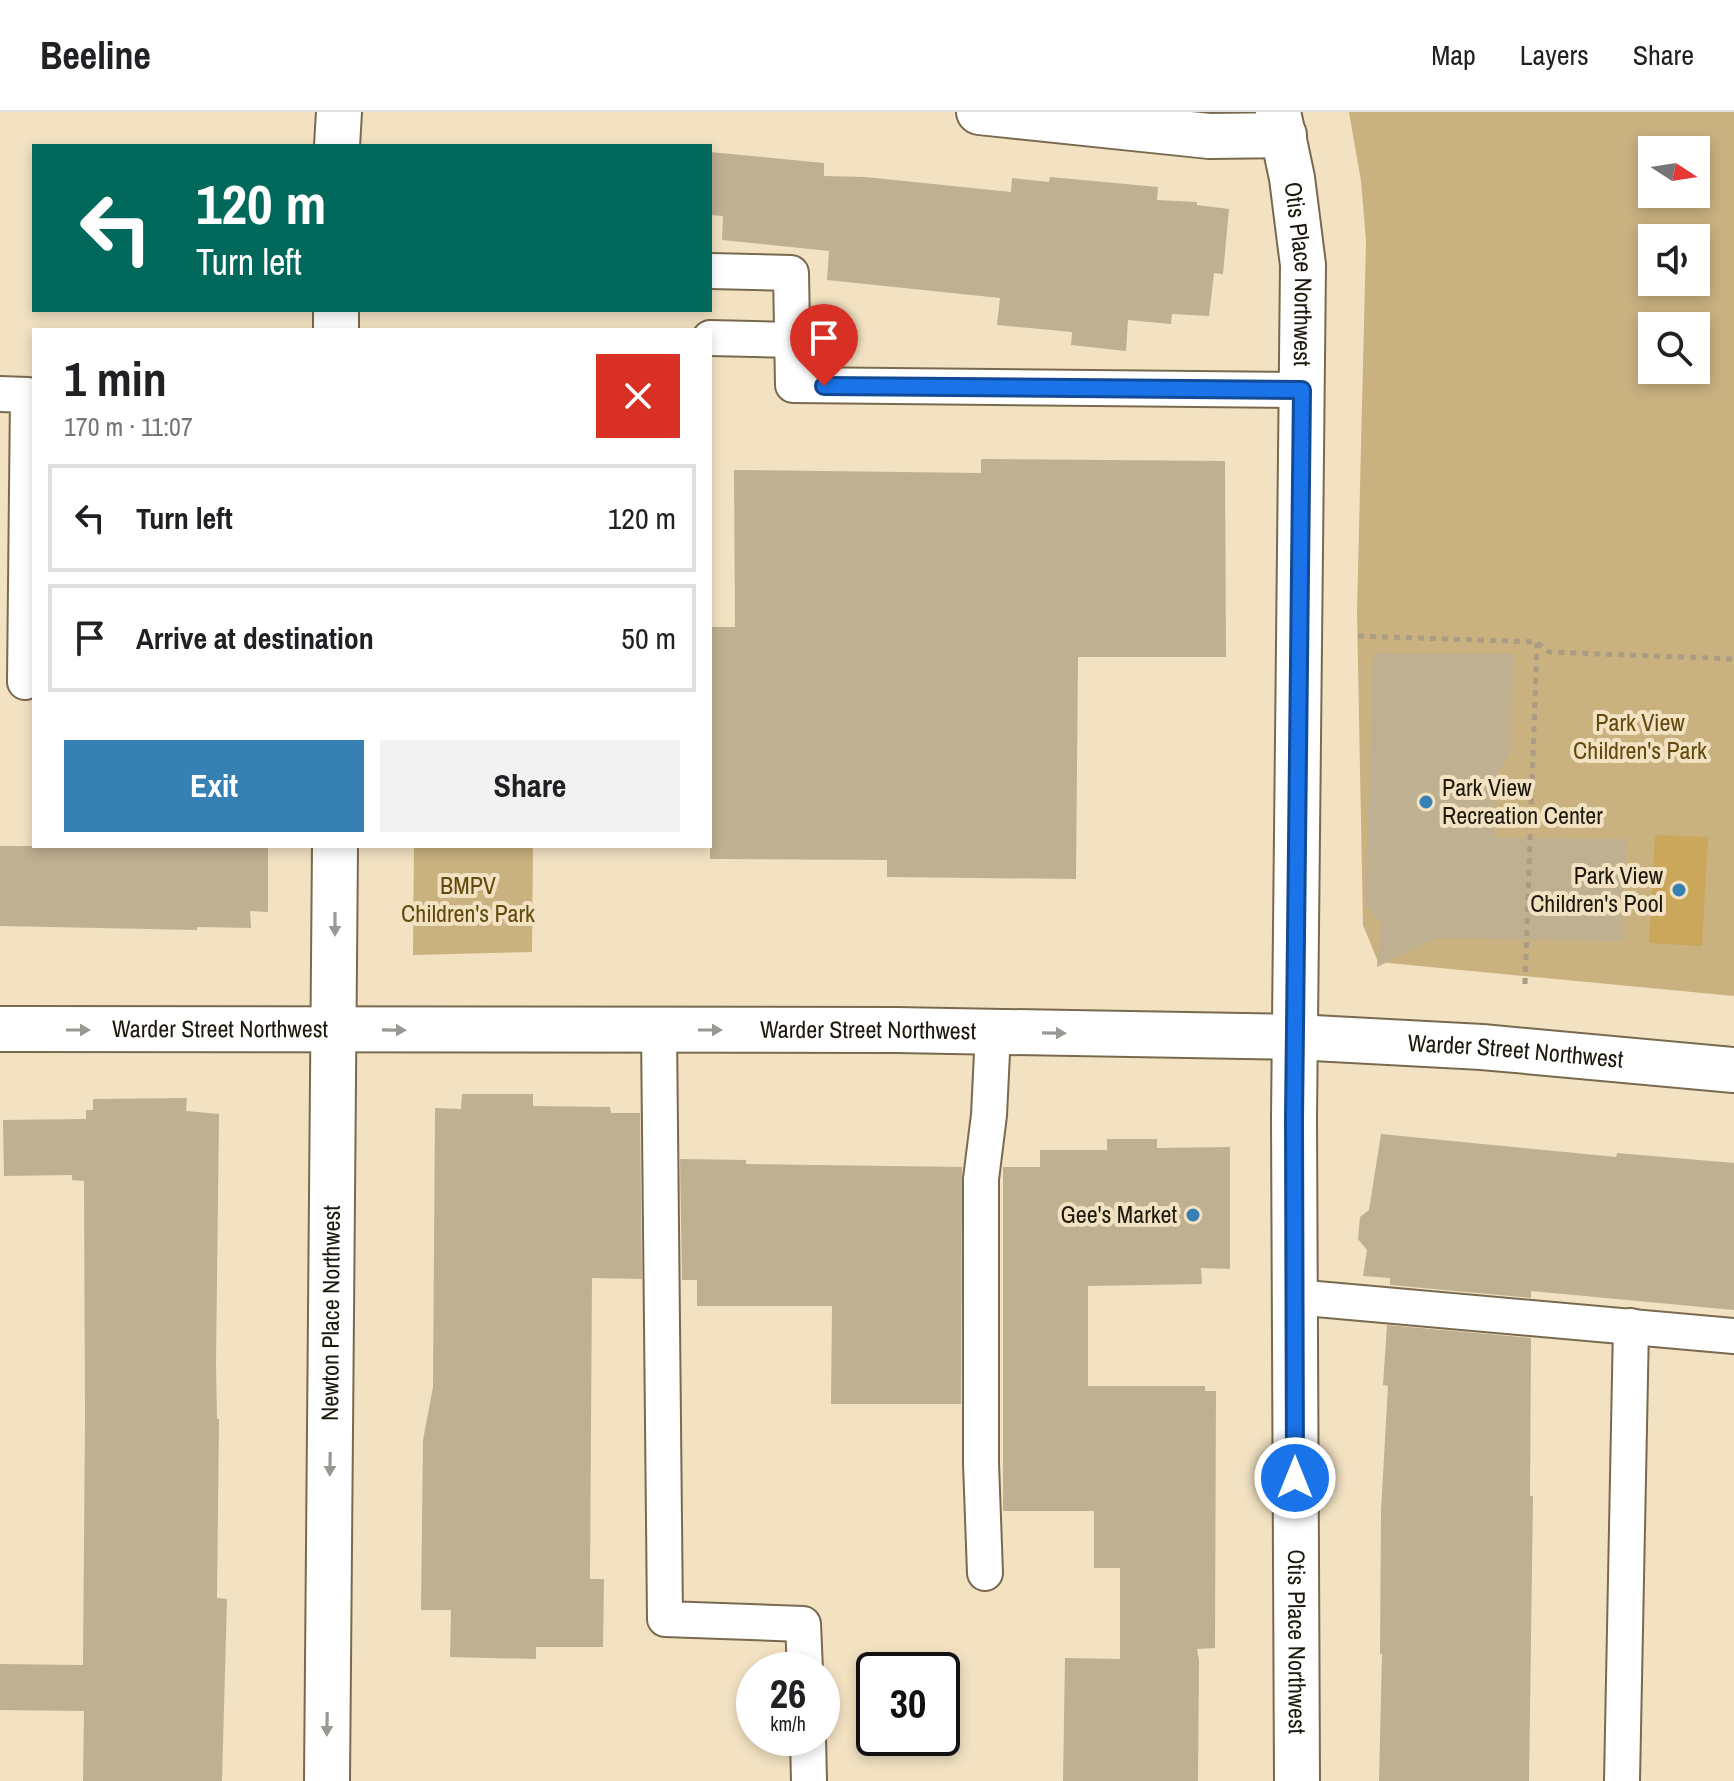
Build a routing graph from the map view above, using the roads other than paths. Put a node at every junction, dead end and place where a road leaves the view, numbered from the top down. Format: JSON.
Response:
{"nodes":[{"id":1,"x":979,"y":112,"type":"edge"},
{"id":2,"x":1281,"y":123,"type":"edge"},
{"id":3,"x":712,"y":271,"type":"edge"},
{"id":4,"x":712,"y":338,"type":"edge"},
{"id":5,"x":792,"y":340,"type":"junction"},
{"id":6,"x":1302,"y":390,"type":"junction"},
{"id":7,"x":0,"y":394,"type":"edge"},
{"id":8,"x":20,"y":682,"type":"edge"},
{"id":9,"x":335,"y":848,"type":"edge"},
{"id":10,"x":0,"y":1029,"type":"edge"},
{"id":11,"x":335,"y":1030,"type":"junction"},
{"id":12,"x":659,"y":1030,"type":"junction"},
{"id":13,"x":993,"y":1032,"type":"junction"},
{"id":14,"x":1295,"y":1037,"type":"junction"},
{"id":15,"x":1734,"y":1070,"type":"edge"},
{"id":16,"x":1294,"y":1297,"type":"junction"},
{"id":17,"x":1631,"y":1326,"type":"junction"},
{"id":18,"x":1734,"y":1336,"type":"edge"},
{"id":19,"x":985,"y":1573,"type":"dead end"},
{"id":20,"x":804,"y":1652,"type":"edge"},
{"id":21,"x":808,"y":1756,"type":"edge"},
{"id":22,"x":327,"y":1781,"type":"edge"},
{"id":23,"x":809,"y":1781,"type":"edge"},
{"id":24,"x":1297,"y":1781,"type":"edge"},
{"id":25,"x":1622,"y":1781,"type":"edge"}],
"edges":[{"from":1,"to":2,"type":"street"},
{"from":2,"to":6,"type":"street","name":"Otis Place Northwest"},
{"from":3,"to":5,"type":"lane"},
{"from":4,"to":5,"type":"lane"},
{"from":5,"to":6,"type":"lane"},
{"from":6,"to":14,"type":"street","name":"Otis Place Northwest"},
{"from":7,"to":8,"type":"lane"},
{"from":9,"to":11,"type":"street","name":"Newton Place Northwest","one_way":true},
{"from":10,"to":11,"type":"street","name":"Warder Street Northwest","one_way":true},
{"from":11,"to":12,"type":"street","name":"Warder Street Northwest","one_way":true},
{"from":11,"to":22,"type":"street","name":"Newton Place Northwest","one_way":true},
{"from":12,"to":13,"type":"street","name":"Warder Street Northwest","one_way":true},
{"from":12,"to":20,"type":"lane"},
{"from":13,"to":14,"type":"street","name":"Warder Street Northwest","one_way":true},
{"from":13,"to":19,"type":"lane"},
{"from":14,"to":15,"type":"street","name":"Warder Street Northwest"},
{"from":14,"to":16,"type":"street","name":"Otis Place Northwest"},
{"from":16,"to":17,"type":"lane"},
{"from":16,"to":24,"type":"street","name":"Otis Place Northwest"},
{"from":17,"to":18,"type":"lane"},
{"from":17,"to":25,"type":"lane"},
{"from":21,"to":23,"type":"lane"}]}
